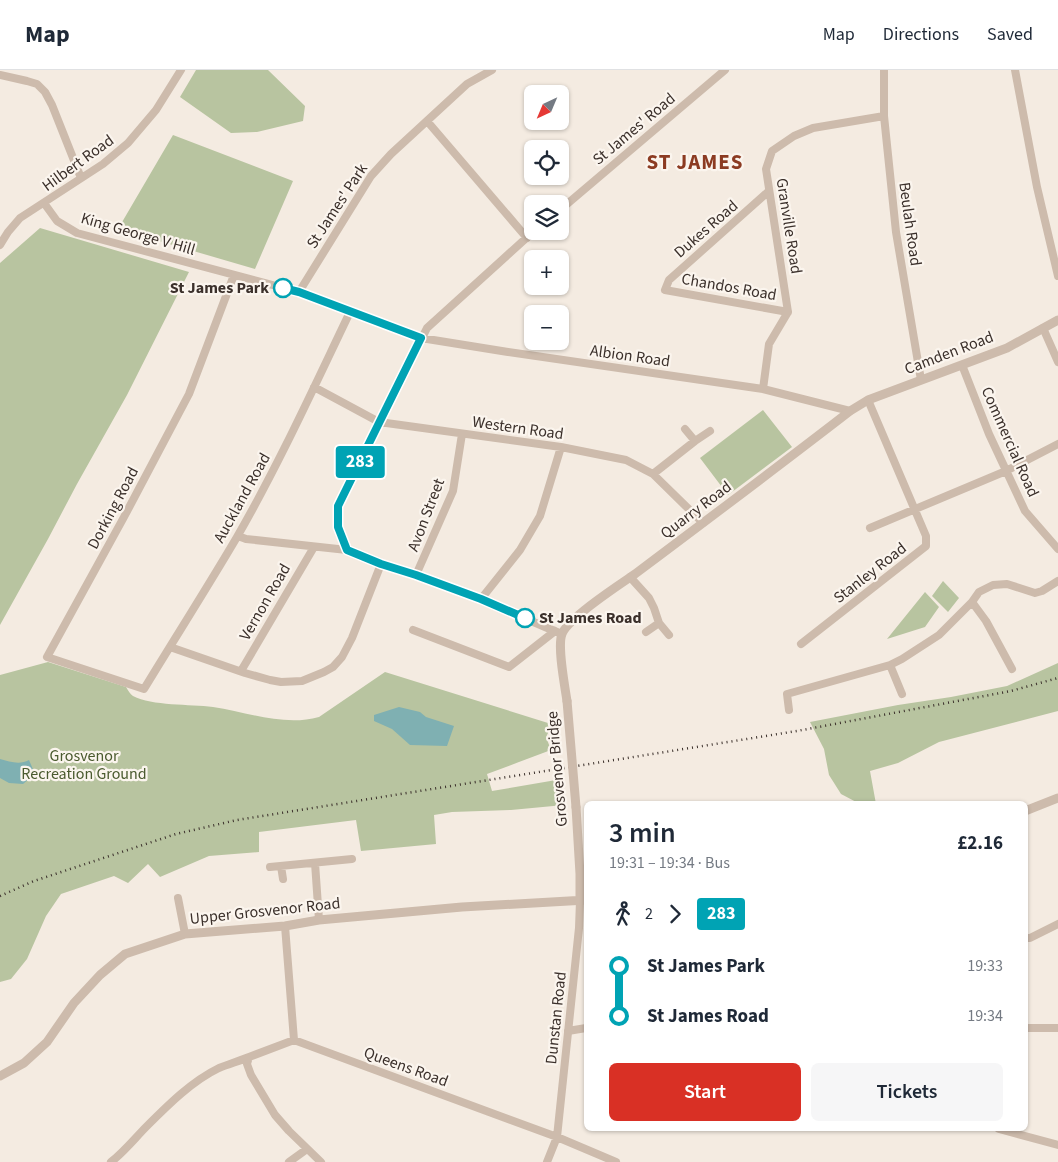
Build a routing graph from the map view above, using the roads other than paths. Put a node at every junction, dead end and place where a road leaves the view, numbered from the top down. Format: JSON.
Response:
{"nodes":[{"id":1,"x":181,"y":70,"type":"edge"},
{"id":2,"x":492,"y":70,"type":"edge"},
{"id":3,"x":725,"y":70,"type":"edge"},
{"id":4,"x":884,"y":70,"type":"edge"},
{"id":5,"x":1015,"y":70,"type":"edge"},
{"id":6,"x":0,"y":75,"type":"edge"},
{"id":7,"x":884,"y":116,"type":"junction"},
{"id":8,"x":427,"y":121,"type":"junction"},
{"id":9,"x":81,"y":178,"type":"junction"},
{"id":10,"x":769,"y":192,"type":"junction"},
{"id":11,"x":569,"y":202,"type":"edge"},
{"id":12,"x":44,"y":203,"type":"junction"},
{"id":13,"x":524,"y":234,"type":"edge"},
{"id":14,"x":525,"y":240,"type":"edge"},
{"id":15,"x":1,"y":242,"type":"edge"},
{"id":16,"x":234,"y":275,"type":"junction"},
{"id":17,"x":1058,"y":276,"type":"edge"},
{"id":18,"x":665,"y":290,"type":"joint"},
{"id":19,"x":299,"y":292,"type":"junction"},
{"id":20,"x":350,"y":312,"type":"junction"},
{"id":21,"x":788,"y":312,"type":"junction"},
{"id":22,"x":1058,"y":320,"type":"edge"},
{"id":23,"x":1043,"y":328,"type":"junction"},
{"id":24,"x":421,"y":338,"type":"junction"},
{"id":25,"x":1058,"y":362,"type":"edge"},
{"id":26,"x":962,"y":365,"type":"junction"},
{"id":27,"x":921,"y":380,"type":"junction"},
{"id":28,"x":314,"y":388,"type":"junction"},
{"id":29,"x":763,"y":389,"type":"junction"},
{"id":30,"x":868,"y":400,"type":"junction"},
{"id":31,"x":850,"y":411,"type":"junction"},
{"id":32,"x":380,"y":422,"type":"junction"},
{"id":33,"x":685,"y":429,"type":"dead end"},
{"id":34,"x":710,"y":431,"type":"dead end"},
{"id":35,"x":462,"y":434,"type":"junction"},
{"id":36,"x":695,"y":441,"type":"junction"},
{"id":37,"x":1058,"y":444,"type":"edge"},
{"id":38,"x":561,"y":447,"type":"junction"},
{"id":39,"x":1006,"y":471,"type":"junction"},
{"id":40,"x":653,"y":474,"type":"junction"},
{"id":41,"x":914,"y":510,"type":"junction"},
{"id":42,"x":703,"y":522,"type":"junction"},
{"id":43,"x":870,"y":528,"type":"dead end"},
{"id":44,"x":238,"y":536,"type":"junction"},
{"id":45,"x":314,"y":547,"type":"junction"},
{"id":46,"x":1058,"y":548,"type":"edge"},
{"id":47,"x":347,"y":550,"type":"junction"},
{"id":48,"x":381,"y":564,"type":"junction"},
{"id":49,"x":416,"y":575,"type":"junction"},
{"id":50,"x":630,"y":577,"type":"junction"},
{"id":51,"x":1058,"y":580,"type":"edge"},
{"id":52,"x":481,"y":599,"type":"junction"},
{"id":53,"x":972,"y":602,"type":"junction"},
{"id":54,"x":659,"y":624,"type":"junction"},
{"id":55,"x":413,"y":630,"type":"dead end"},
{"id":56,"x":646,"y":632,"type":"dead end"},
{"id":57,"x":558,"y":633,"type":"junction"},
{"id":58,"x":669,"y":635,"type":"dead end"},
{"id":59,"x":801,"y":644,"type":"dead end"},
{"id":60,"x":170,"y":647,"type":"junction"},
{"id":61,"x":890,"y":665,"type":"junction"},
{"id":62,"x":1012,"y":669,"type":"dead end"},
{"id":63,"x":241,"y":671,"type":"junction"},
{"id":64,"x":144,"y":689,"type":"joint"},
{"id":65,"x":902,"y":694,"type":"dead end"},
{"id":66,"x":789,"y":710,"type":"dead end"},
{"id":67,"x":1058,"y":798,"type":"edge"},
{"id":68,"x":1028,"y":810,"type":"edge"},
{"id":69,"x":352,"y":859,"type":"dead end"},
{"id":70,"x":316,"y":863,"type":"junction"},
{"id":71,"x":281,"y":866,"type":"junction"},
{"id":72,"x":270,"y":867,"type":"dead end"},
{"id":73,"x":283,"y":879,"type":"dead end"},
{"id":74,"x":178,"y":898,"type":"dead end"},
{"id":75,"x":583,"y":901,"type":"edge"},
{"id":76,"x":320,"y":920,"type":"junction"},
{"id":77,"x":1058,"y":924,"type":"edge"},
{"id":78,"x":285,"y":926,"type":"junction"},
{"id":79,"x":582,"y":929,"type":"edge"},
{"id":80,"x":185,"y":934,"type":"junction"},
{"id":81,"x":1028,"y":938,"type":"edge"},
{"id":82,"x":584,"y":1028,"type":"edge"},
{"id":83,"x":1028,"y":1028,"type":"edge"},
{"id":84,"x":1058,"y":1028,"type":"edge"},
{"id":85,"x":568,"y":1031,"type":"junction"},
{"id":86,"x":294,"y":1040,"type":"junction"},
{"id":87,"x":249,"y":1057,"type":"junction"},
{"id":88,"x":0,"y":1076,"type":"edge"},
{"id":89,"x":1006,"y":1131,"type":"edge"},
{"id":90,"x":557,"y":1137,"type":"junction"},
{"id":91,"x":1058,"y":1145,"type":"edge"},
{"id":92,"x":307,"y":1149,"type":"junction"},
{"id":93,"x":111,"y":1162,"type":"edge"},
{"id":94,"x":289,"y":1162,"type":"edge"},
{"id":95,"x":321,"y":1162,"type":"edge"},
{"id":96,"x":547,"y":1162,"type":"edge"},
{"id":97,"x":616,"y":1162,"type":"edge"}],
"edges":[{"from":1,"to":9,"type":"street","name":"Hilbert Road"},
{"from":2,"to":8,"type":"street","name":"St James' Park"},
{"from":3,"to":11,"type":"street","name":"St James' Road"},
{"from":4,"to":7,"type":"street","name":"Beulah Road"},
{"from":5,"to":17,"type":"street"},
{"from":6,"to":9,"type":"street"},
{"from":7,"to":10,"type":"street","name":"Granville Road"},
{"from":7,"to":27,"type":"street","name":"Beulah Road"},
{"from":8,"to":13,"type":"street"},
{"from":8,"to":19,"type":"street","name":"St James' Park"},
{"from":9,"to":12,"type":"street","name":"Hilbert Road"},
{"from":10,"to":18,"type":"street","name":"Dukes Road"},
{"from":10,"to":21,"type":"street","name":"Granville Road"},
{"from":12,"to":15,"type":"street","name":"Hilbert Road"},
{"from":12,"to":16,"type":"street","name":"King George V Hill"},
{"from":14,"to":24,"type":"street"},
{"from":16,"to":19,"type":"street","name":"Albion Road"},
{"from":16,"to":64,"type":"street","name":"Dorking Road"},
{"from":18,"to":21,"type":"street","name":"Chandos Road"},
{"from":19,"to":20,"type":"street","name":"Albion Road"},
{"from":20,"to":24,"type":"street","name":"Albion Road"},
{"from":20,"to":28,"type":"street","name":"Auckland Road"},
{"from":21,"to":29,"type":"street"},
{"from":22,"to":23,"type":"street","name":"Camden Road"},
{"from":23,"to":25,"type":"street"},
{"from":23,"to":26,"type":"street","name":"Camden Road"},
{"from":24,"to":29,"type":"street","name":"Albion Road"},
{"from":24,"to":32,"type":"street"},
{"from":26,"to":27,"type":"street","name":"Camden Road"},
{"from":26,"to":39,"type":"street","name":"Commercial Road"},
{"from":27,"to":30,"type":"street","name":"Camden Road"},
{"from":28,"to":32,"type":"street","name":"Western Road"},
{"from":28,"to":44,"type":"street","name":"Auckland Road"},
{"from":29,"to":31,"type":"street","name":"Albion Road"},
{"from":30,"to":31,"type":"street","name":"Camden Road"},
{"from":30,"to":41,"type":"street","name":"Stanley Road"},
{"from":31,"to":42,"type":"street","name":"Quarry Road"},
{"from":32,"to":35,"type":"street","name":"Western Road"},
{"from":32,"to":47,"type":"street"},
{"from":33,"to":36,"type":"street"},
{"from":34,"to":36,"type":"street"},
{"from":35,"to":38,"type":"street","name":"Western Road"},
{"from":35,"to":49,"type":"street","name":"Avon Street"},
{"from":36,"to":40,"type":"street"},
{"from":37,"to":39,"type":"street"},
{"from":38,"to":40,"type":"street","name":"Western Road"},
{"from":38,"to":52,"type":"street"},
{"from":39,"to":41,"type":"street"},
{"from":39,"to":46,"type":"street","name":"Commercial Road"},
{"from":40,"to":42,"type":"street","name":"Western Road"},
{"from":41,"to":43,"type":"street"},
{"from":41,"to":59,"type":"street","name":"Stanley Road"},
{"from":42,"to":50,"type":"street","name":"Quarry Road"},
{"from":44,"to":45,"type":"street"},
{"from":44,"to":60,"type":"street","name":"Auckland Road"},
{"from":45,"to":47,"type":"street"},
{"from":45,"to":63,"type":"street","name":"Vernon Road"},
{"from":47,"to":48,"type":"street"},
{"from":48,"to":49,"type":"street"},
{"from":48,"to":63,"type":"street"},
{"from":49,"to":52,"type":"street"},
{"from":50,"to":54,"type":"street"},
{"from":50,"to":57,"type":"street","name":"Quarry Road"},
{"from":51,"to":53,"type":"street"},
{"from":52,"to":57,"type":"street"},
{"from":53,"to":61,"type":"street"},
{"from":53,"to":62,"type":"street"},
{"from":54,"to":56,"type":"street"},
{"from":54,"to":58,"type":"street"},
{"from":55,"to":57,"type":"street"},
{"from":57,"to":75,"type":"street","name":"Grosvenor Bridge","bridge":true},
{"from":60,"to":63,"type":"street"},
{"from":60,"to":64,"type":"street","name":"Auckland Road"},
{"from":61,"to":65,"type":"street"},
{"from":61,"to":66,"type":"street"},
{"from":67,"to":68,"type":"street"},
{"from":69,"to":70,"type":"street"},
{"from":70,"to":71,"type":"street"},
{"from":70,"to":76,"type":"street"},
{"from":71,"to":72,"type":"street"},
{"from":71,"to":73,"type":"street"},
{"from":74,"to":80,"type":"street"},
{"from":75,"to":76,"type":"street","name":"Upper Grosvenor Road"},
{"from":75,"to":79,"type":"street","name":"Dunstan Road"},
{"from":76,"to":78,"type":"street","name":"Upper Grosvenor Road"},
{"from":77,"to":81,"type":"street"},
{"from":78,"to":80,"type":"street","name":"Upper Grosvenor Road"},
{"from":78,"to":86,"type":"street"},
{"from":79,"to":85,"type":"street","name":"Dunstan Road"},
{"from":80,"to":88,"type":"street","name":"Upper Grosvenor Road"},
{"from":82,"to":85,"type":"street"},
{"from":83,"to":84,"type":"street"},
{"from":85,"to":90,"type":"street","name":"Dunstan Road"},
{"from":86,"to":87,"type":"street"},
{"from":86,"to":90,"type":"street","name":"Queens Road"},
{"from":87,"to":92,"type":"street"},
{"from":87,"to":93,"type":"street"},
{"from":89,"to":91,"type":"street"},
{"from":90,"to":96,"type":"street","name":"Dunstan Road"},
{"from":90,"to":97,"type":"street","name":"Queens Road"},
{"from":92,"to":94,"type":"street"},
{"from":92,"to":95,"type":"street"}]}
